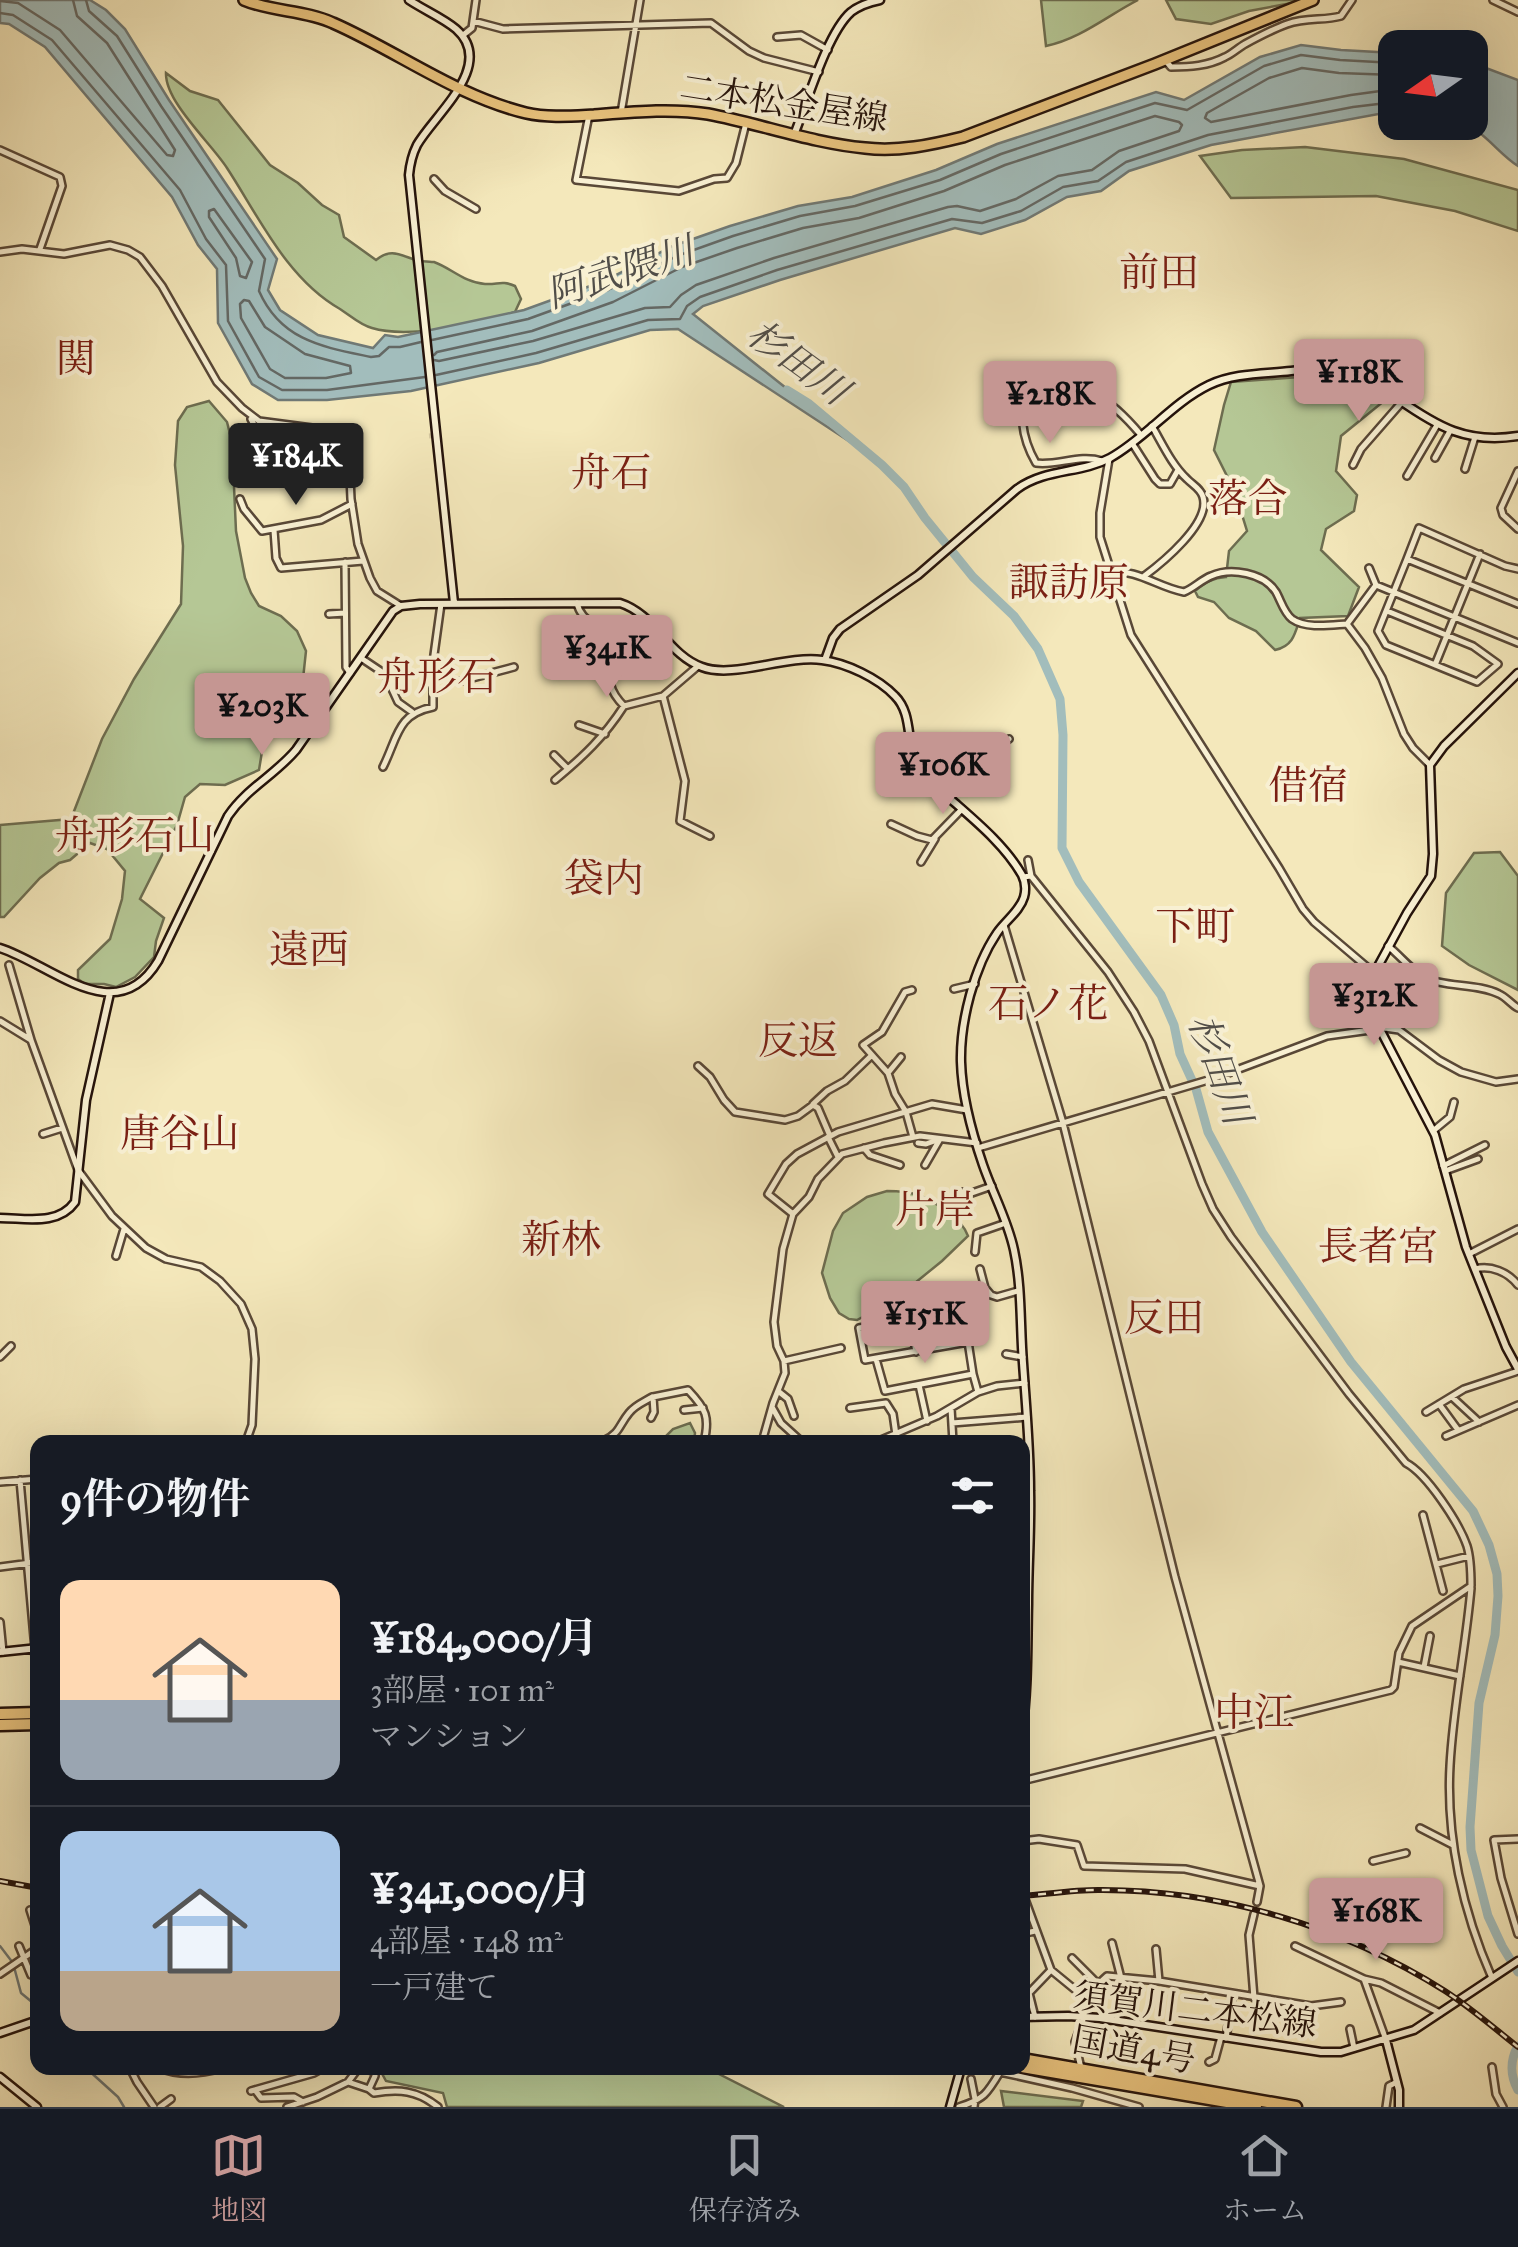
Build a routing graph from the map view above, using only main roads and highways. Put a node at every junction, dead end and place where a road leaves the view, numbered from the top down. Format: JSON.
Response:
{"nodes":[{"id":1,"x":244,"y":0,"type":"edge"},
{"id":2,"x":1312,"y":0,"type":"edge"},
{"id":3,"x":30,"y":1713,"type":"edge"},
{"id":4,"x":0,"y":1714,"type":"edge"},
{"id":5,"x":30,"y":1724,"type":"edge"},
{"id":6,"x":0,"y":1725,"type":"edge"},
{"id":7,"x":1030,"y":2059,"type":"edge"},
{"id":8,"x":1030,"y":2068,"type":"edge"},
{"id":9,"x":1256,"y":2107,"type":"edge"},
{"id":10,"x":1296,"y":2107,"type":"edge"}],
"edges":[{"from":1,"to":2,"type":"main road","name":"二本松金屋線"},
{"from":3,"to":4,"type":"highway"},
{"from":5,"to":6,"type":"highway"},
{"from":7,"to":10,"type":"highway","name":"国道4号"},
{"from":8,"to":9,"type":"highway","name":"国道4号"}]}
